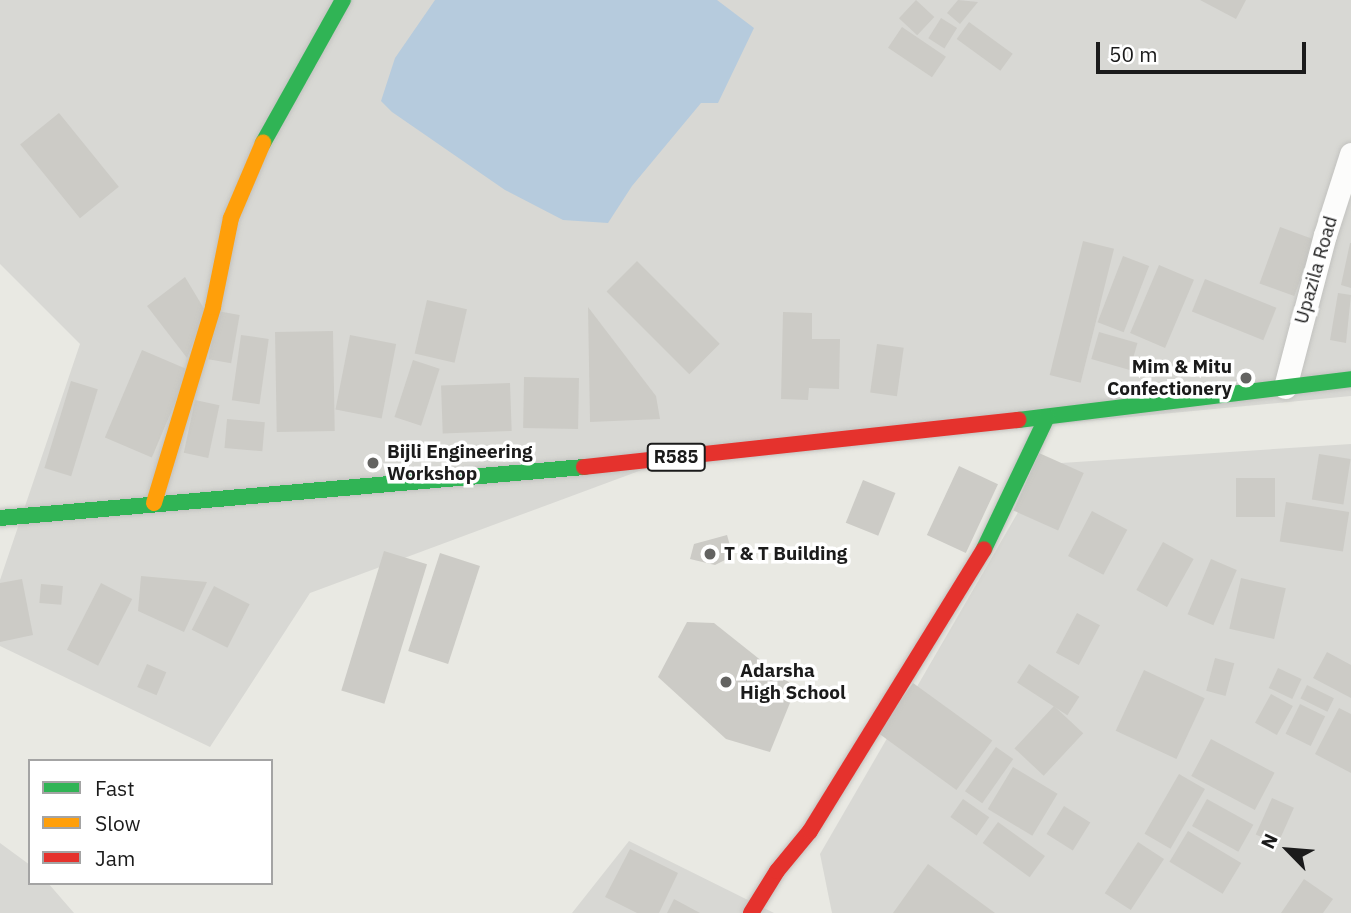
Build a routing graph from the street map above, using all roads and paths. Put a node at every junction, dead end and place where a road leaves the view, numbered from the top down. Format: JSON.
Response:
{"nodes":[{"id":1,"x":342,"y":0,"type":"edge"},
{"id":2,"x":1351,"y":154,"type":"edge"},
{"id":3,"x":1351,"y":379,"type":"edge"},
{"id":4,"x":1285,"y":387,"type":"junction"},
{"id":5,"x":1047,"y":417,"type":"junction"},
{"id":6,"x":155,"y":503,"type":"junction"},
{"id":7,"x":0,"y":518,"type":"edge"},
{"id":8,"x":751,"y":913,"type":"edge"}],
"edges":[{"from":1,"to":6,"type":"main road"},
{"from":2,"to":4,"type":"street","name":"Upazila Road"},
{"from":3,"to":4,"type":"main road","number":"R585"},
{"from":4,"to":5,"type":"main road","number":"R585"},
{"from":5,"to":6,"type":"main road","number":"R585"},
{"from":5,"to":8,"type":"main road"},
{"from":6,"to":7,"type":"main road","number":"R585"}]}
